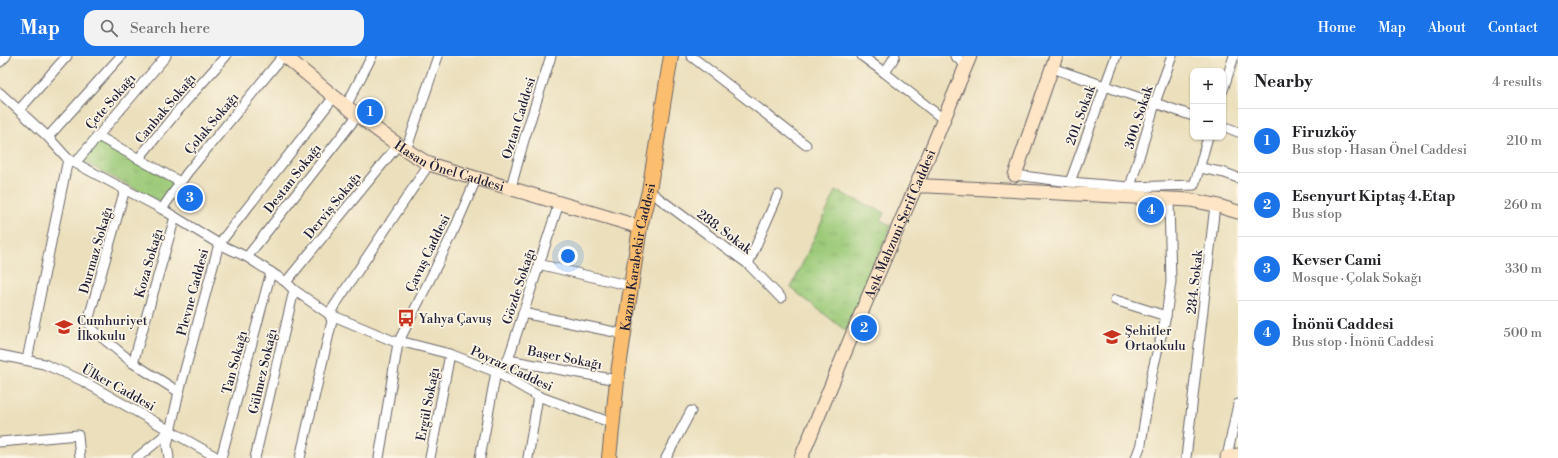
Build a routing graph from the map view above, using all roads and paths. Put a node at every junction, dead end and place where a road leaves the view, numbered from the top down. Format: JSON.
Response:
{"nodes":[{"id":1,"x":6,"y":56,"type":"edge"},
{"id":2,"x":67,"y":56,"type":"edge"},
{"id":3,"x":121,"y":56,"type":"edge"},
{"id":4,"x":166,"y":56,"type":"edge"},
{"id":5,"x":226,"y":56,"type":"edge"},
{"id":6,"x":284,"y":56,"type":"edge"},
{"id":7,"x":372,"y":56,"type":"edge"},
{"id":8,"x":438,"y":56,"type":"edge"},
{"id":9,"x":551,"y":56,"type":"edge"},
{"id":10,"x":671,"y":56,"type":"edge"},
{"id":11,"x":691,"y":56,"type":"edge"},
{"id":12,"x":862,"y":56,"type":"edge"},
{"id":13,"x":894,"y":56,"type":"edge"},
{"id":14,"x":955,"y":56,"type":"edge"},
{"id":15,"x":1116,"y":56,"type":"edge"},
{"id":16,"x":1172,"y":56,"type":"edge"},
{"id":17,"x":1234,"y":56,"type":"edge"},
{"id":18,"x":968,"y":61,"type":"edge"},
{"id":19,"x":0,"y":62,"type":"edge"},
{"id":20,"x":1054,"y":62,"type":"edge"},
{"id":21,"x":1234,"y":69,"type":"edge"},
{"id":22,"x":886,"y":73,"type":"junction"},
{"id":23,"x":1226,"y":84,"type":"edge"},
{"id":24,"x":1105,"y":86,"type":"junction"},
{"id":25,"x":0,"y":93,"type":"edge"},
{"id":26,"x":334,"y":97,"type":"junction"},
{"id":27,"x":1155,"y":103,"type":"junction"},
{"id":28,"x":346,"y":106,"type":"junction"},
{"id":29,"x":19,"y":110,"type":"junction"},
{"id":30,"x":358,"y":115,"type":"junction"},
{"id":31,"x":1190,"y":115,"type":"edge"},
{"id":32,"x":943,"y":119,"type":"junction"},
{"id":33,"x":1226,"y":127,"type":"edge"},
{"id":34,"x":1238,"y":132,"type":"edge"},
{"id":35,"x":98,"y":136,"type":"junction"},
{"id":36,"x":48,"y":138,"type":"junction"},
{"id":37,"x":1207,"y":140,"type":"edge"},
{"id":38,"x":806,"y":145,"type":"dead end"},
{"id":39,"x":402,"y":148,"type":"junction"},
{"id":40,"x":139,"y":158,"type":"junction"},
{"id":41,"x":72,"y":161,"type":"junction"},
{"id":42,"x":429,"y":164,"type":"junction"},
{"id":43,"x":1201,"y":168,"type":"junction"},
{"id":44,"x":1015,"y":175,"type":"joint"},
{"id":45,"x":477,"y":177,"type":"junction"},
{"id":46,"x":1238,"y":178,"type":"edge"},
{"id":47,"x":180,"y":182,"type":"junction"},
{"id":48,"x":1070,"y":182,"type":"junction"},
{"id":49,"x":916,"y":186,"type":"junction"},
{"id":50,"x":1130,"y":186,"type":"junction"},
{"id":51,"x":511,"y":187,"type":"junction"},
{"id":52,"x":125,"y":189,"type":"junction"},
{"id":53,"x":649,"y":191,"type":"junction"},
{"id":54,"x":778,"y":195,"type":"dead end"},
{"id":55,"x":1169,"y":200,"type":"junction"},
{"id":56,"x":559,"y":204,"type":"junction"},
{"id":57,"x":1215,"y":204,"type":"junction"},
{"id":58,"x":162,"y":209,"type":"junction"},
{"id":59,"x":1238,"y":212,"type":"edge"},
{"id":60,"x":174,"y":217,"type":"junction"},
{"id":61,"x":640,"y":227,"type":"junction"},
{"id":62,"x":219,"y":244,"type":"junction"},
{"id":63,"x":247,"y":256,"type":"junction"},
{"id":64,"x":538,"y":264,"type":"junction"},
{"id":65,"x":748,"y":264,"type":"junction"},
{"id":66,"x":271,"y":272,"type":"junction"},
{"id":67,"x":286,"y":282,"type":"junction"},
{"id":68,"x":631,"y":286,"type":"junction"},
{"id":69,"x":294,"y":290,"type":"junction"},
{"id":70,"x":781,"y":298,"type":"dead end"},
{"id":71,"x":1115,"y":300,"type":"dead end"},
{"id":72,"x":523,"y":313,"type":"junction"},
{"id":73,"x":329,"y":314,"type":"junction"},
{"id":74,"x":1166,"y":316,"type":"junction"},
{"id":75,"x":624,"y":334,"type":"junction"},
{"id":76,"x":398,"y":342,"type":"junction"},
{"id":77,"x":450,"y":354,"type":"junction"},
{"id":78,"x":0,"y":355,"type":"edge"},
{"id":79,"x":27,"y":360,"type":"junction"},
{"id":80,"x":508,"y":360,"type":"junction"},
{"id":81,"x":133,"y":363,"type":"junction"},
{"id":82,"x":496,"y":372,"type":"junction"},
{"id":83,"x":617,"y":380,"type":"junction"},
{"id":84,"x":179,"y":392,"type":"junction"},
{"id":85,"x":538,"y":396,"type":"junction"},
{"id":86,"x":1238,"y":404,"type":"edge"},
{"id":87,"x":691,"y":411,"type":"dead end"},
{"id":88,"x":612,"y":423,"type":"junction"},
{"id":89,"x":170,"y":431,"type":"junction"},
{"id":90,"x":0,"y":442,"type":"edge"},
{"id":91,"x":1230,"y":457,"type":"edge"},
{"id":92,"x":80,"y":458,"type":"edge"},
{"id":93,"x":137,"y":458,"type":"edge"},
{"id":94,"x":170,"y":458,"type":"edge"},
{"id":95,"x":218,"y":458,"type":"edge"},
{"id":96,"x":221,"y":458,"type":"edge"},
{"id":97,"x":255,"y":458,"type":"edge"},
{"id":98,"x":300,"y":458,"type":"edge"},
{"id":99,"x":379,"y":458,"type":"edge"},
{"id":100,"x":430,"y":458,"type":"edge"},
{"id":101,"x":480,"y":458,"type":"edge"},
{"id":102,"x":528,"y":458,"type":"edge"},
{"id":103,"x":609,"y":458,"type":"edge"},
{"id":104,"x":666,"y":458,"type":"edge"},
{"id":105,"x":801,"y":458,"type":"edge"},
{"id":106,"x":1136,"y":458,"type":"edge"},
{"id":107,"x":1186,"y":458,"type":"edge"}],
"edges":[{"from":1,"to":19,"type":"street"},
{"from":2,"to":29,"type":"street"},
{"from":3,"to":36,"type":"street"},
{"from":4,"to":35,"type":"street","name":"Çete Sokağı"},
{"from":5,"to":40,"type":"street","name":"Canbak Sokağı"},
{"from":6,"to":26,"type":"street","name":"Hasan Önel Caddesi"},
{"from":6,"to":47,"type":"street","name":"Çolak Sokağı"},
{"from":7,"to":28,"type":"street"},
{"from":8,"to":39,"type":"street"},
{"from":9,"to":51,"type":"street","name":"Oztan Caddesi"},
{"from":10,"to":53,"type":"main road","name":"Kazım Karabekir Caddesi"},
{"from":11,"to":38,"type":"street"},
{"from":12,"to":22,"type":"street"},
{"from":13,"to":22,"type":"street"},
{"from":14,"to":18,"type":"street"},
{"from":15,"to":24,"type":"street","name":"201. Sokak"},
{"from":16,"to":27,"type":"street","name":"300. Sokak"},
{"from":17,"to":21,"type":"street"},
{"from":18,"to":32,"type":"street","name":"Aşık Mahzuni Şerif Caddesi"},
{"from":20,"to":24,"type":"street"},
{"from":20,"to":44,"type":"street"},
{"from":21,"to":23,"type":"street"},
{"from":22,"to":32,"type":"street"},
{"from":24,"to":27,"type":"street"},
{"from":24,"to":48,"type":"street","name":"201. Sokak"},
{"from":25,"to":29,"type":"street","name":"Poyraz Caddesi"},
{"from":26,"to":28,"type":"street","name":"Hasan Önel Caddesi"},
{"from":26,"to":62,"type":"street","name":"Plevne Caddesi"},
{"from":27,"to":31,"type":"street"},
{"from":27,"to":50,"type":"street","name":"300. Sokak"},
{"from":28,"to":30,"type":"street","name":"Hasan Önel Caddesi"},
{"from":29,"to":36,"type":"street","name":"Poyraz Caddesi"},
{"from":30,"to":39,"type":"street","name":"Hasan Önel Caddesi"},
{"from":30,"to":63,"type":"street","name":"Destan Sokağı"},
{"from":32,"to":49,"type":"street","name":"Aşık Mahzuni Şerif Caddesi"},
{"from":33,"to":34,"type":"street"},
{"from":35,"to":40,"type":"street"},
{"from":35,"to":41,"type":"street","name":"Çete Sokağı"},
{"from":36,"to":41,"type":"street","name":"Poyraz Caddesi"},
{"from":37,"to":43,"type":"street"},
{"from":39,"to":42,"type":"street","name":"Hasan Önel Caddesi"},
{"from":39,"to":67,"type":"street","name":"Derviş Sokağı"},
{"from":40,"to":47,"type":"street"},
{"from":41,"to":52,"type":"street","name":"Poyraz Caddesi"},
{"from":41,"to":79,"type":"street"},
{"from":42,"to":45,"type":"street","name":"Hasan Önel Caddesi"},
{"from":42,"to":73,"type":"street"},
{"from":43,"to":46,"type":"street"},
{"from":43,"to":50,"type":"street"},
{"from":44,"to":48,"type":"street"},
{"from":45,"to":51,"type":"street","name":"Hasan Önel Caddesi"},
{"from":45,"to":76,"type":"street","name":"Çavuş Caddesi"},
{"from":47,"to":58,"type":"street","name":"Çolak Sokağı"},
{"from":48,"to":50,"type":"street"},
{"from":49,"to":55,"type":"street"},
{"from":49,"to":105,"type":"street","name":"Aşık Mahzuni Şerif Caddesi"},
{"from":51,"to":56,"type":"street","name":"Hasan Önel Caddesi"},
{"from":52,"to":58,"type":"street","name":"Poyraz Caddesi"},
{"from":52,"to":81,"type":"street","name":"Durmaz Sokağı"},
{"from":53,"to":61,"type":"main road","name":"Kazım Karabekir Caddesi"},
{"from":53,"to":65,"type":"street","name":"288. Sokak"},
{"from":54,"to":65,"type":"street"},
{"from":55,"to":57,"type":"street"},
{"from":55,"to":74,"type":"street"},
{"from":56,"to":61,"type":"street","name":"Hasan Önel Caddesi"},
{"from":56,"to":64,"type":"street","name":"Gözde Sokağı"},
{"from":57,"to":59,"type":"street"},
{"from":57,"to":107,"type":"street","name":"284. Sokak"},
{"from":58,"to":60,"type":"street","name":"Poyraz Caddesi"},
{"from":60,"to":62,"type":"street","name":"Poyraz Caddesi"},
{"from":60,"to":81,"type":"street","name":"Koza Sokağı"},
{"from":61,"to":68,"type":"main road","name":"Kazım Karabekir Caddesi"},
{"from":62,"to":63,"type":"street","name":"Poyraz Caddesi"},
{"from":62,"to":84,"type":"street","name":"Plevne Caddesi"},
{"from":63,"to":66,"type":"street","name":"Poyraz Caddesi"},
{"from":64,"to":68,"type":"street"},
{"from":64,"to":72,"type":"street","name":"Gözde Sokağı"},
{"from":65,"to":70,"type":"street","name":"288. Sokak"},
{"from":66,"to":67,"type":"street","name":"Poyraz Caddesi"},
{"from":66,"to":96,"type":"street","name":"Tan Sokağı"},
{"from":67,"to":69,"type":"street","name":"Poyraz Caddesi"},
{"from":68,"to":75,"type":"main road","name":"Kazım Karabekir Caddesi"},
{"from":69,"to":73,"type":"street","name":"Poyraz Caddesi"},
{"from":69,"to":97,"type":"street","name":"Gülmez Sokağı"},
{"from":71,"to":74,"type":"street"},
{"from":72,"to":75,"type":"street"},
{"from":72,"to":80,"type":"street","name":"Gözde Sokağı"},
{"from":73,"to":76,"type":"street","name":"Poyraz Caddesi"},
{"from":73,"to":98,"type":"street"},
{"from":74,"to":106,"type":"street"},
{"from":75,"to":83,"type":"main road","name":"Kazım Karabekir Caddesi"},
{"from":76,"to":77,"type":"street","name":"Poyraz Caddesi"},
{"from":76,"to":99,"type":"street","name":"Çavuş Caddesi"},
{"from":77,"to":82,"type":"street","name":"Poyraz Caddesi"},
{"from":77,"to":100,"type":"street","name":"Ergül Sokağı"},
{"from":78,"to":79,"type":"street","name":"Ülker Caddesi"},
{"from":79,"to":89,"type":"street","name":"Ülker Caddesi"},
{"from":80,"to":82,"type":"street","name":"Gözde Sokağı"},
{"from":80,"to":83,"type":"street","name":"Başer Sokağı"},
{"from":81,"to":84,"type":"street","name":"Durmaz Sokağı"},
{"from":82,"to":85,"type":"street","name":"Poyraz Caddesi"},
{"from":82,"to":101,"type":"street"},
{"from":83,"to":88,"type":"main road","name":"Kazım Karabekir Caddesi"},
{"from":84,"to":89,"type":"street","name":"Plevne Caddesi"},
{"from":85,"to":88,"type":"street","name":"Poyraz Caddesi"},
{"from":85,"to":102,"type":"street"},
{"from":86,"to":91,"type":"street"},
{"from":87,"to":104,"type":"street"},
{"from":88,"to":103,"type":"main road","name":"Kazım Karabekir Caddesi"},
{"from":89,"to":93,"type":"street"},
{"from":89,"to":94,"type":"street","name":"Plevne Caddesi"},
{"from":89,"to":95,"type":"street","name":"Ülker Caddesi"},
{"from":90,"to":92,"type":"street"}]}
